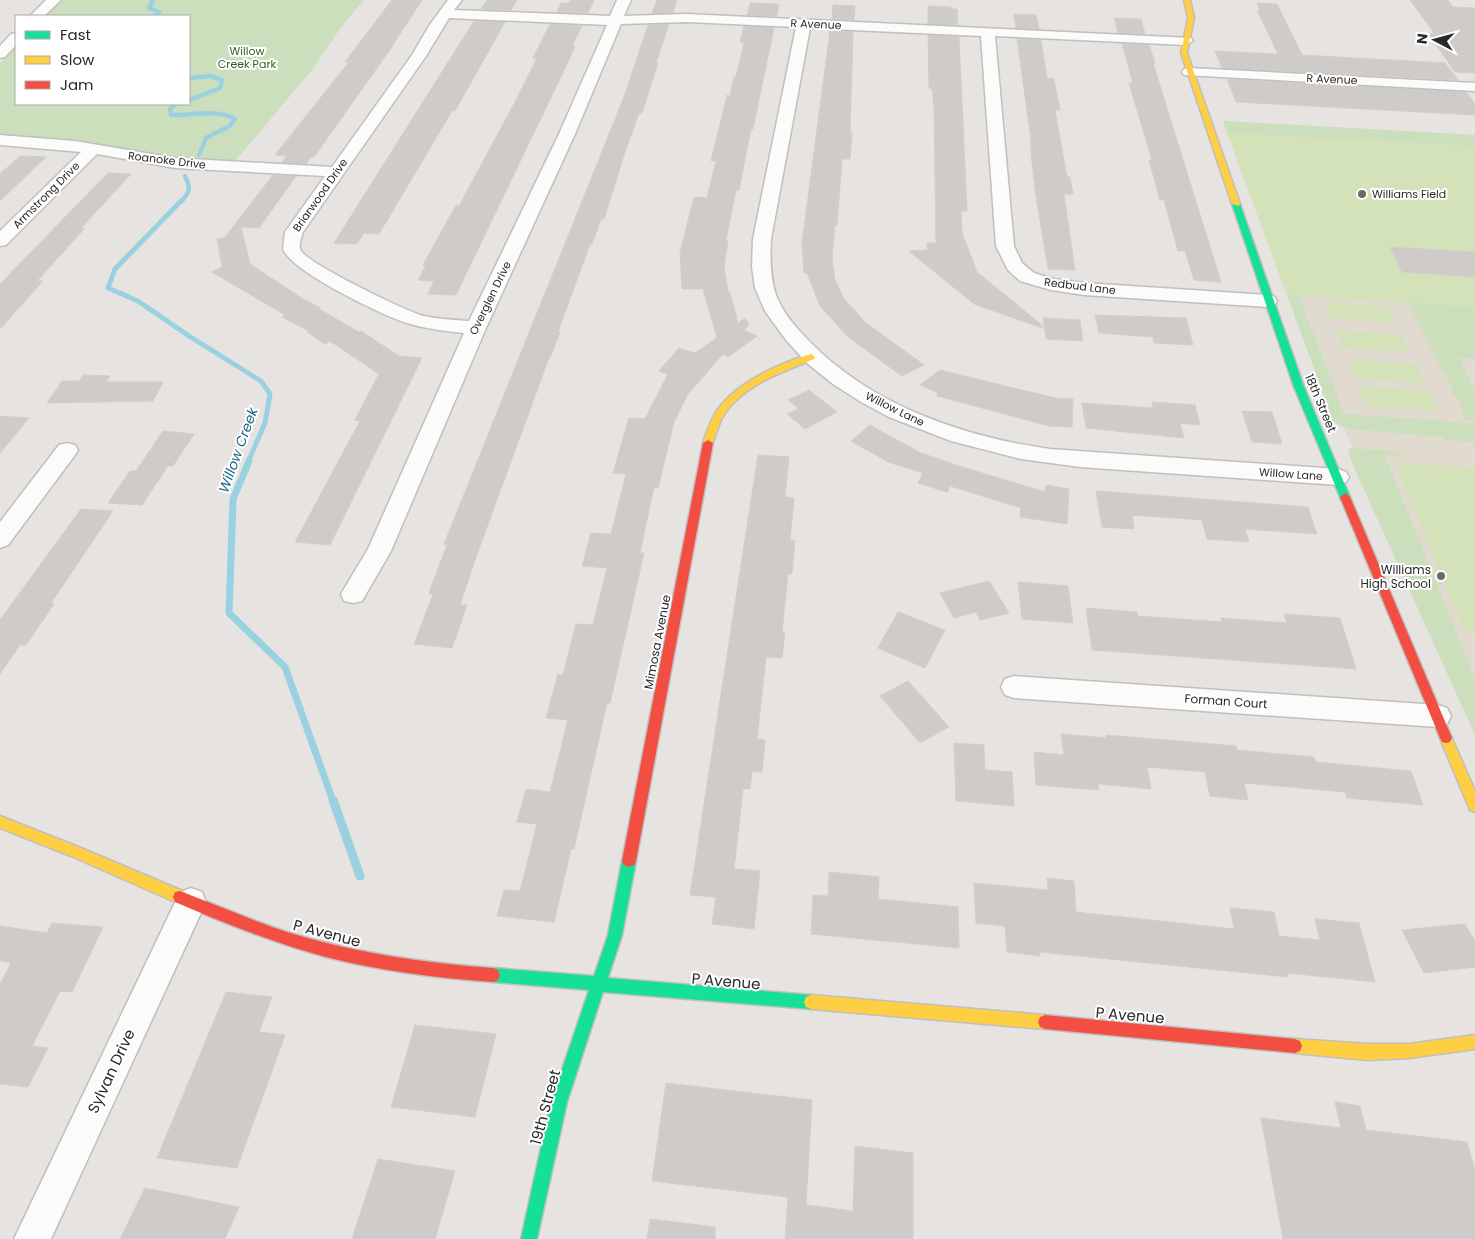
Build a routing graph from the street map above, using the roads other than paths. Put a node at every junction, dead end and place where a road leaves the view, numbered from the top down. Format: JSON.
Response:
{"nodes":[{"id":1,"x":54,"y":0,"type":"edge"},
{"id":2,"x":624,"y":0,"type":"edge"},
{"id":3,"x":1187,"y":0,"type":"edge"},
{"id":4,"x":450,"y":7,"type":"edge"},
{"id":5,"x":38,"y":15,"type":"edge"},
{"id":6,"x":615,"y":20,"type":"junction"},
{"id":7,"x":804,"y":23,"type":"junction"},
{"id":8,"x":14,"y":31,"type":"edge"},
{"id":9,"x":988,"y":32,"type":"junction"},
{"id":10,"x":1186,"y":41,"type":"junction"},
{"id":11,"x":0,"y":54,"type":"edge"},
{"id":12,"x":1190,"y":72,"type":"junction"},
{"id":13,"x":1475,"y":87,"type":"edge"},
{"id":14,"x":0,"y":140,"type":"edge"},
{"id":15,"x":92,"y":149,"type":"junction"},
{"id":16,"x":336,"y":172,"type":"junction"},
{"id":17,"x":0,"y":241,"type":"edge"},
{"id":18,"x":1268,"y":301,"type":"junction"},
{"id":19,"x":476,"y":328,"type":"junction"},
{"id":20,"x":811,"y":357,"type":"junction"},
{"id":21,"x":67,"y":450,"type":"dead end"},
{"id":22,"x":1338,"y":477,"type":"junction"},
{"id":23,"x":0,"y":539,"type":"edge"},
{"id":24,"x":353,"y":594,"type":"dead end"},
{"id":25,"x":1014,"y":687,"type":"dead end"},
{"id":26,"x":1438,"y":716,"type":"junction"},
{"id":27,"x":1475,"y":806,"type":"edge"},
{"id":28,"x":0,"y":822,"type":"edge"},
{"id":29,"x":191,"y":902,"type":"junction"},
{"id":30,"x":598,"y":984,"type":"junction"},
{"id":31,"x":1475,"y":1042,"type":"edge"},
{"id":32,"x":32,"y":1239,"type":"edge"},
{"id":33,"x":529,"y":1239,"type":"edge"}],
"edges":[{"from":1,"to":5,"type":"street"},
{"from":2,"to":6,"type":"street","name":"Overglen Drive"},
{"from":3,"to":10,"type":"street","name":"18th Street"},
{"from":4,"to":6,"type":"street","name":"R Avenue"},
{"from":4,"to":16,"type":"street","name":"Briarwood Drive"},
{"from":6,"to":7,"type":"street","name":"R Avenue"},
{"from":6,"to":19,"type":"street","name":"Overglen Drive"},
{"from":7,"to":9,"type":"street","name":"R Avenue"},
{"from":7,"to":20,"type":"street","name":"Willow Lane"},
{"from":8,"to":11,"type":"street"},
{"from":9,"to":10,"type":"street","name":"R Avenue"},
{"from":9,"to":18,"type":"street","name":"Redbud Lane"},
{"from":10,"to":12,"type":"street","name":"18th Street"},
{"from":12,"to":13,"type":"street","name":"R Avenue"},
{"from":12,"to":18,"type":"street","name":"18th Street"},
{"from":14,"to":15,"type":"street","name":"Roanoke Drive"},
{"from":15,"to":16,"type":"street","name":"Roanoke Drive"},
{"from":15,"to":17,"type":"street","name":"Armstrong Drive"},
{"from":16,"to":19,"type":"street","name":"Briarwood Drive"},
{"from":18,"to":22,"type":"street","name":"18th Street"},
{"from":19,"to":24,"type":"street","name":"Overglen Drive"},
{"from":20,"to":22,"type":"street","name":"Willow Lane"},
{"from":20,"to":30,"type":"street","name":"Mimosa Avenue"},
{"from":21,"to":23,"type":"street"},
{"from":22,"to":26,"type":"street","name":"18th Street"},
{"from":25,"to":26,"type":"street","name":"Forman Court"},
{"from":26,"to":27,"type":"street","name":"18th Street"},
{"from":28,"to":29,"type":"street","name":"P Avenue"},
{"from":29,"to":30,"type":"street","name":"P Avenue"},
{"from":29,"to":32,"type":"street","name":"Sylvan Drive"},
{"from":30,"to":31,"type":"street","name":"P Avenue"},
{"from":30,"to":33,"type":"street","name":"19th Street"}]}
